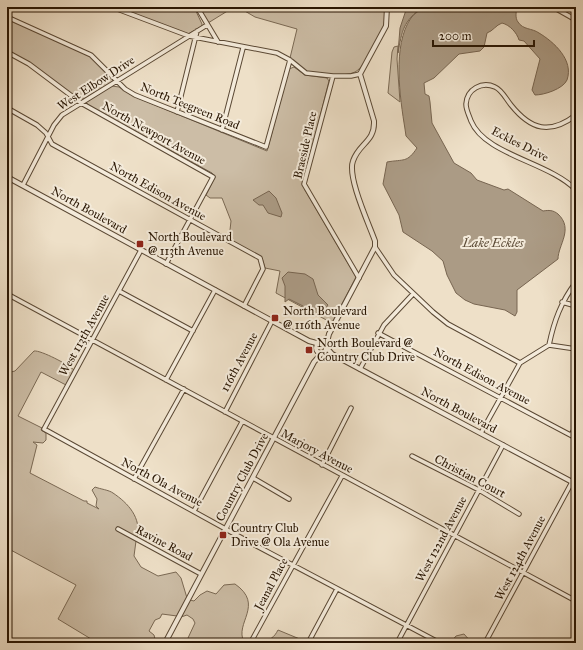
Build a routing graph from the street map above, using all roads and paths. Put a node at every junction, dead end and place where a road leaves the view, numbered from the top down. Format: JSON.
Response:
{"nodes":[{"id":1,"x":112,"y":7,"type":"edge"},
{"id":2,"x":197,"y":7,"type":"edge"},
{"id":3,"x":387,"y":7,"type":"edge"},
{"id":4,"x":553,"y":7,"type":"edge"},
{"id":5,"x":7,"y":17,"type":"edge"},
{"id":6,"x":576,"y":20,"type":"edge"},
{"id":7,"x":207,"y":25,"type":"junction"},
{"id":8,"x":197,"y":31,"type":"junction"},
{"id":9,"x":189,"y":36,"type":"junction"},
{"id":10,"x":196,"y":38,"type":"junction"},
{"id":11,"x":218,"y":42,"type":"junction"},
{"id":12,"x":243,"y":48,"type":"junction"},
{"id":13,"x":7,"y":52,"type":"edge"},
{"id":14,"x":290,"y":60,"type":"junction"},
{"id":15,"x":360,"y":74,"type":"junction"},
{"id":16,"x":333,"y":76,"type":"junction"},
{"id":17,"x":117,"y":81,"type":"junction"},
{"id":18,"x":81,"y":103,"type":"junction"},
{"id":19,"x":7,"y":108,"type":"edge"},
{"id":20,"x":177,"y":112,"type":"junction"},
{"id":21,"x":576,"y":115,"type":"edge"},
{"id":22,"x":222,"y":130,"type":"junction"},
{"id":23,"x":48,"y":138,"type":"junction"},
{"id":24,"x":7,"y":176,"type":"edge"},
{"id":25,"x":23,"y":185,"type":"junction"},
{"id":26,"x":576,"y":190,"type":"edge"},
{"id":27,"x":190,"y":220,"type":"junction"},
{"id":28,"x":375,"y":246,"type":"junction"},
{"id":29,"x":141,"y":250,"type":"junction"},
{"id":30,"x":166,"y":264,"type":"junction"},
{"id":31,"x":359,"y":278,"type":"junction"},
{"id":32,"x":576,"y":282,"type":"edge"},
{"id":33,"x":215,"y":290,"type":"junction"},
{"id":34,"x":119,"y":291,"type":"junction"},
{"id":35,"x":7,"y":294,"type":"edge"},
{"id":36,"x":413,"y":294,"type":"junction"},
{"id":37,"x":562,"y":302,"type":"junction"},
{"id":38,"x":244,"y":306,"type":"junction"},
{"id":39,"x":576,"y":306,"type":"edge"},
{"id":40,"x":272,"y":321,"type":"junction"},
{"id":41,"x":193,"y":331,"type":"junction"},
{"id":42,"x":378,"y":333,"type":"junction"},
{"id":43,"x":329,"y":334,"type":"junction"},
{"id":44,"x":92,"y":340,"type":"junction"},
{"id":45,"x":308,"y":341,"type":"junction"},
{"id":46,"x":320,"y":344,"type":"junction"},
{"id":47,"x":549,"y":345,"type":"junction"},
{"id":48,"x":326,"y":347,"type":"junction"},
{"id":49,"x":576,"y":349,"type":"edge"},
{"id":50,"x":319,"y":352,"type":"junction"},
{"id":51,"x":332,"y":354,"type":"junction"},
{"id":52,"x":520,"y":363,"type":"junction"},
{"id":53,"x":360,"y":369,"type":"junction"},
{"id":54,"x":166,"y":380,"type":"junction"},
{"id":55,"x":184,"y":390,"type":"junction"},
{"id":56,"x":500,"y":397,"type":"junction"},
{"id":57,"x":351,"y":408,"type":"dead end"},
{"id":58,"x":225,"y":412,"type":"junction"},
{"id":59,"x":242,"y":422,"type":"junction"},
{"id":60,"x":576,"y":426,"type":"edge"},
{"id":61,"x":44,"y":429,"type":"joint"},
{"id":62,"x":481,"y":433,"type":"junction"},
{"id":63,"x":571,"y":435,"type":"junction"},
{"id":64,"x":274,"y":438,"type":"junction"},
{"id":65,"x":576,"y":438,"type":"edge"},
{"id":66,"x":503,"y":445,"type":"junction"},
{"id":67,"x":412,"y":456,"type":"dead end"},
{"id":68,"x":322,"y":465,"type":"junction"},
{"id":69,"x":342,"y":476,"type":"junction"},
{"id":70,"x":253,"y":478,"type":"junction"},
{"id":71,"x":134,"y":479,"type":"junction"},
{"id":72,"x":574,"y":483,"type":"edge"},
{"id":73,"x":479,"y":490,"type":"junction"},
{"id":74,"x":289,"y":499,"type":"dead end"},
{"id":75,"x":194,"y":511,"type":"junction"},
{"id":76,"x":520,"y":514,"type":"dead end"},
{"id":77,"x":118,"y":529,"type":"dead end"},
{"id":78,"x":226,"y":529,"type":"junction"},
{"id":79,"x":454,"y":536,"type":"junction"},
{"id":80,"x":293,"y":565,"type":"junction"},
{"id":81,"x":523,"y":572,"type":"junction"},
{"id":82,"x":202,"y":574,"type":"junction"},
{"id":83,"x":337,"y":589,"type":"junction"},
{"id":84,"x":576,"y":601,"type":"edge"},
{"id":85,"x":406,"y":625,"type":"junction"},
{"id":86,"x":252,"y":640,"type":"dead end"},
{"id":87,"x":165,"y":643,"type":"edge"},
{"id":88,"x":308,"y":643,"type":"edge"},
{"id":89,"x":397,"y":643,"type":"edge"},
{"id":90,"x":440,"y":643,"type":"edge"},
{"id":91,"x":485,"y":643,"type":"edge"}],
"edges":[{"from":1,"to":9,"type":"street"},
{"from":2,"to":7,"type":"street"},
{"from":3,"to":15,"type":"street"},
{"from":4,"to":6,"type":"street"},
{"from":5,"to":17,"type":"street","name":"North Teegreen Road"},
{"from":7,"to":8,"type":"street","name":"West Elbow Drive"},
{"from":7,"to":11,"type":"street"},
{"from":8,"to":9,"type":"street","name":"West Elbow Drive"},
{"from":8,"to":10,"type":"street"},
{"from":9,"to":10,"type":"street"},
{"from":9,"to":17,"type":"street","name":"West Elbow Drive"},
{"from":10,"to":11,"type":"street"},
{"from":10,"to":20,"type":"street"},
{"from":11,"to":12,"type":"street"},
{"from":12,"to":14,"type":"street"},
{"from":12,"to":22,"type":"street"},
{"from":13,"to":18,"type":"street","name":"North Newport Avenue"},
{"from":14,"to":16,"type":"street"},
{"from":14,"to":22,"type":"street","name":"North Teegreen Road"},
{"from":15,"to":16,"type":"street"},
{"from":15,"to":28,"type":"street"},
{"from":16,"to":31,"type":"street","name":"Braeside Place"},
{"from":17,"to":18,"type":"street","name":"West Elbow Drive"},
{"from":17,"to":20,"type":"street","name":"North Teegreen Road"},
{"from":18,"to":23,"type":"street","name":"West Elbow Drive"},
{"from":18,"to":27,"type":"street","name":"North Newport Avenue"},
{"from":19,"to":23,"type":"street","name":"North Edison Avenue"},
{"from":20,"to":22,"type":"street","name":"North Teegreen Road"},
{"from":21,"to":26,"type":"street","name":"Eckles Drive"},
{"from":23,"to":25,"type":"street","name":"West Elbow Drive"},
{"from":23,"to":27,"type":"street","name":"North Edison Avenue"},
{"from":24,"to":25,"type":"street","name":"North Boulevard"},
{"from":25,"to":29,"type":"street","name":"North Boulevard"},
{"from":27,"to":30,"type":"street"},
{"from":27,"to":38,"type":"street","name":"North Edison Avenue"},
{"from":28,"to":31,"type":"street"},
{"from":28,"to":36,"type":"street"},
{"from":29,"to":30,"type":"street","name":"North Boulevard"},
{"from":29,"to":34,"type":"street","name":"West 113th Avenue"},
{"from":30,"to":33,"type":"street","name":"North Boulevard"},
{"from":31,"to":43,"type":"street"},
{"from":32,"to":37,"type":"street"},
{"from":33,"to":38,"type":"street","name":"North Boulevard"},
{"from":33,"to":41,"type":"street"},
{"from":34,"to":41,"type":"street"},
{"from":34,"to":44,"type":"street","name":"West 113th Avenue"},
{"from":35,"to":44,"type":"street","name":"Marjory Avenue"},
{"from":36,"to":42,"type":"street"},
{"from":36,"to":52,"type":"street"},
{"from":37,"to":39,"type":"street"},
{"from":37,"to":47,"type":"street"},
{"from":38,"to":40,"type":"street","name":"North Boulevard"},
{"from":40,"to":45,"type":"street","name":"North Boulevard"},
{"from":40,"to":58,"type":"street","name":"116th Avenue"},
{"from":41,"to":54,"type":"street"},
{"from":42,"to":53,"type":"street"},
{"from":42,"to":56,"type":"street","name":"North Edison Avenue"},
{"from":43,"to":46,"type":"street"},
{"from":43,"to":48,"type":"street"},
{"from":44,"to":54,"type":"street","name":"Marjory Avenue"},
{"from":44,"to":61,"type":"street","name":"West 113th Avenue"},
{"from":45,"to":46,"type":"street","name":"North Boulevard"},
{"from":45,"to":50,"type":"street","name":"North Boulevard"},
{"from":46,"to":48,"type":"street","name":"North Boulevard"},
{"from":46,"to":50,"type":"street"},
{"from":47,"to":49,"type":"street"},
{"from":47,"to":52,"type":"street"},
{"from":48,"to":50,"type":"street"},
{"from":48,"to":51,"type":"street","name":"North Boulevard"},
{"from":50,"to":51,"type":"street","name":"North Boulevard"},
{"from":50,"to":64,"type":"street","name":"Country Club Drive"},
{"from":51,"to":53,"type":"street","name":"North Boulevard"},
{"from":52,"to":56,"type":"street"},
{"from":53,"to":62,"type":"street","name":"North Boulevard"},
{"from":54,"to":55,"type":"street","name":"Marjory Avenue"},
{"from":55,"to":58,"type":"street","name":"Marjory Avenue"},
{"from":55,"to":71,"type":"street"},
{"from":56,"to":62,"type":"street"},
{"from":56,"to":63,"type":"street","name":"North Edison Avenue"},
{"from":57,"to":68,"type":"street"},
{"from":58,"to":59,"type":"street","name":"Marjory Avenue"},
{"from":59,"to":64,"type":"street","name":"Marjory Avenue"},
{"from":59,"to":75,"type":"street"},
{"from":60,"to":63,"type":"street"},
{"from":61,"to":71,"type":"street","name":"North Ola Avenue"},
{"from":62,"to":66,"type":"street","name":"North Boulevard"},
{"from":63,"to":65,"type":"street","name":"North Edison Avenue"},
{"from":64,"to":68,"type":"street","name":"Marjory Avenue"},
{"from":64,"to":70,"type":"street","name":"Country Club Drive"},
{"from":66,"to":72,"type":"street","name":"North Boulevard"},
{"from":66,"to":73,"type":"street","name":"West 122nd Avenue"},
{"from":67,"to":73,"type":"street","name":"Christian Court"},
{"from":68,"to":69,"type":"street","name":"Marjory Avenue"},
{"from":69,"to":79,"type":"street","name":"Marjory Avenue"},
{"from":69,"to":80,"type":"street","name":"Jeanal Place"},
{"from":70,"to":74,"type":"street"},
{"from":70,"to":78,"type":"street","name":"Country Club Drive"},
{"from":71,"to":75,"type":"street","name":"North Ola Avenue"},
{"from":72,"to":81,"type":"street","name":"West 124th Avenue"},
{"from":73,"to":76,"type":"street","name":"Christian Court"},
{"from":73,"to":79,"type":"street","name":"West 122nd Avenue"},
{"from":75,"to":78,"type":"street","name":"North Ola Avenue"},
{"from":77,"to":82,"type":"street","name":"Ravine Road"},
{"from":78,"to":80,"type":"street","name":"North Ola Avenue"},
{"from":78,"to":82,"type":"street","name":"Country Club Drive"},
{"from":79,"to":81,"type":"street","name":"Marjory Avenue"},
{"from":79,"to":85,"type":"street","name":"West 122nd Avenue"},
{"from":80,"to":83,"type":"street","name":"North Ola Avenue"},
{"from":80,"to":86,"type":"street","name":"Jeanal Place"},
{"from":81,"to":84,"type":"street","name":"Marjory Avenue"},
{"from":81,"to":91,"type":"street","name":"West 124th Avenue"},
{"from":82,"to":87,"type":"street","name":"Country Club Drive"},
{"from":83,"to":85,"type":"street","name":"North Ola Avenue"},
{"from":83,"to":88,"type":"street"},
{"from":85,"to":89,"type":"street","name":"West 122nd Avenue"},
{"from":85,"to":90,"type":"street","name":"North Ola Avenue"}]}
